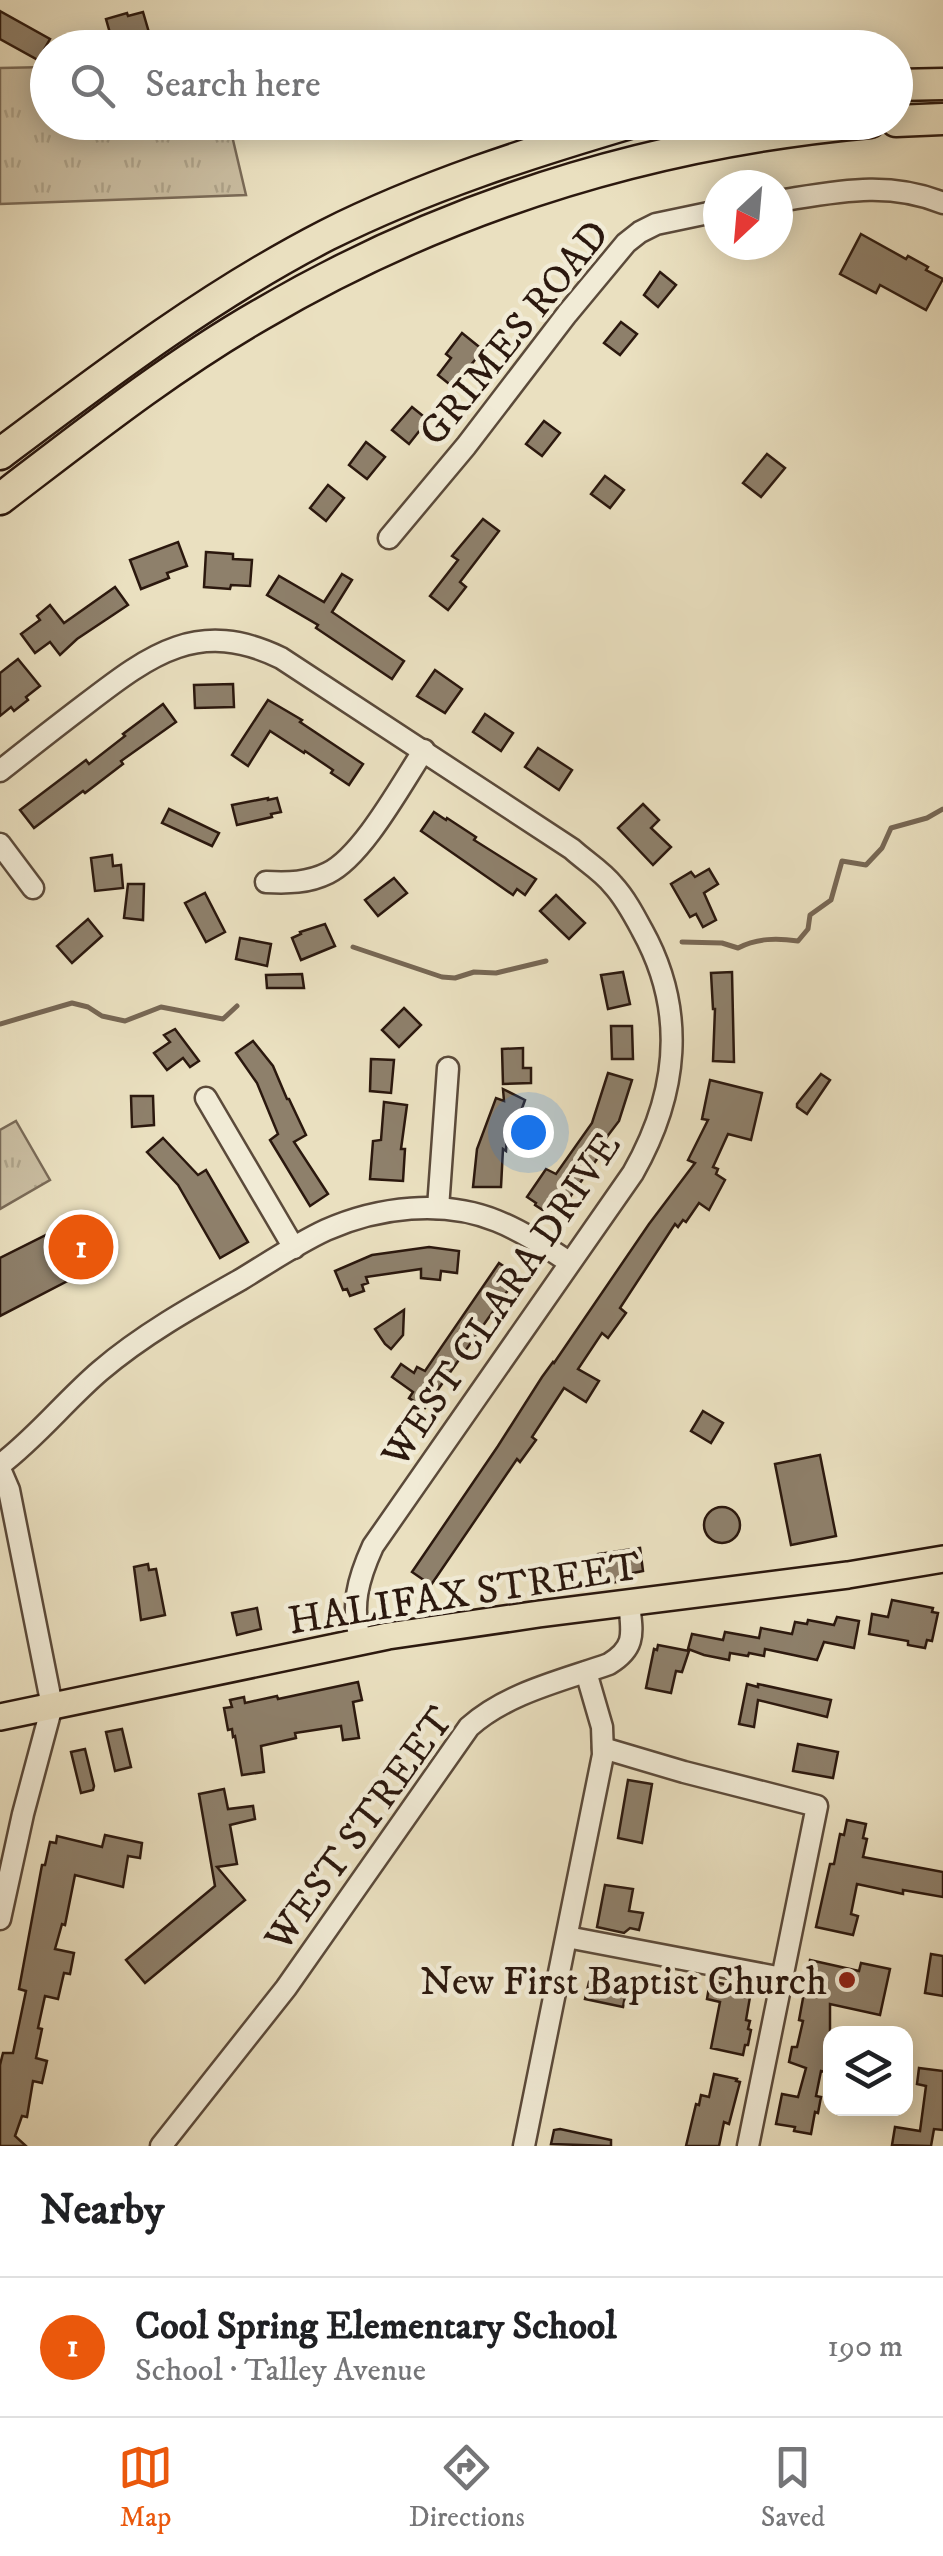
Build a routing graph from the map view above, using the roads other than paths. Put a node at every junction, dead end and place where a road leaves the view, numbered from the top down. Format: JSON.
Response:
{"nodes":[{"id":1,"x":943,"y":84,"type":"edge"},
{"id":2,"x":913,"y":85,"type":"edge"},
{"id":3,"x":943,"y":119,"type":"edge"},
{"id":4,"x":913,"y":120,"type":"edge"},
{"id":5,"x":574,"y":140,"type":"edge"},
{"id":6,"x":731,"y":140,"type":"edge"},
{"id":7,"x":793,"y":199,"type":"edge"},
{"id":8,"x":943,"y":203,"type":"edge"},
{"id":9,"x":703,"y":214,"type":"edge"},
{"id":10,"x":0,"y":454,"type":"edge"},
{"id":11,"x":0,"y":500,"type":"edge"},
{"id":12,"x":389,"y":538,"type":"dead end"},
{"id":13,"x":424,"y":750,"type":"junction"},
{"id":14,"x":0,"y":770,"type":"edge"},
{"id":15,"x":0,"y":844,"type":"edge"},
{"id":16,"x":266,"y":882,"type":"dead end"},
{"id":17,"x":32,"y":888,"type":"dead end"},
{"id":18,"x":448,"y":1068,"type":"dead end"},
{"id":19,"x":206,"y":1098,"type":"dead end"},
{"id":20,"x":438,"y":1208,"type":"junction"},
{"id":21,"x":294,"y":1248,"type":"junction"},
{"id":22,"x":569,"y":1262,"type":"junction"},
{"id":23,"x":0,"y":1467,"type":"edge"},
{"id":24,"x":943,"y":1559,"type":"edge"},
{"id":25,"x":630,"y":1603,"type":"junction"},
{"id":26,"x":361,"y":1642,"type":"junction"},
{"id":27,"x":586,"y":1672,"type":"junction"},
{"id":28,"x":52,"y":1706,"type":"junction"},
{"id":29,"x":0,"y":1718,"type":"edge"},
{"id":30,"x":603,"y":1748,"type":"junction"},
{"id":31,"x":0,"y":1919,"type":"edge"},
{"id":32,"x":567,"y":1937,"type":"junction"},
{"id":33,"x":782,"y":1978,"type":"junction"},
{"id":34,"x":162,"y":2146,"type":"edge"},
{"id":35,"x":524,"y":2146,"type":"edge"},
{"id":36,"x":748,"y":2146,"type":"edge"}],
"edges":[{"from":1,"to":2,"type":"highway"},
{"from":3,"to":4,"type":"highway"},
{"from":5,"to":10,"type":"highway"},
{"from":6,"to":11,"type":"highway"},
{"from":7,"to":8,"type":"street"},
{"from":9,"to":12,"type":"street","name":"GRIMES ROAD"},
{"from":13,"to":14,"type":"street","name":"WEST CLARA DRIVE"},
{"from":13,"to":16,"type":"street"},
{"from":13,"to":22,"type":"street","name":"WEST CLARA DRIVE"},
{"from":15,"to":17,"type":"street"},
{"from":18,"to":20,"type":"street"},
{"from":19,"to":21,"type":"street"},
{"from":20,"to":21,"type":"street"},
{"from":20,"to":22,"type":"street"},
{"from":21,"to":23,"type":"street"},
{"from":22,"to":26,"type":"street","name":"WEST CLARA DRIVE"},
{"from":23,"to":28,"type":"street"},
{"from":24,"to":25,"type":"main road","name":"HALIFAX STREET"},
{"from":25,"to":26,"type":"main road","name":"HALIFAX STREET"},
{"from":25,"to":27,"type":"street","name":"WEST STREET"},
{"from":26,"to":28,"type":"main road","name":"HALIFAX STREET"},
{"from":27,"to":30,"type":"street"},
{"from":27,"to":34,"type":"street","name":"WEST STREET"},
{"from":28,"to":29,"type":"main road","name":"HALIFAX STREET"},
{"from":28,"to":31,"type":"street"},
{"from":30,"to":32,"type":"street"},
{"from":30,"to":33,"type":"street"},
{"from":32,"to":33,"type":"street"},
{"from":32,"to":35,"type":"street"},
{"from":33,"to":36,"type":"street"}]}
